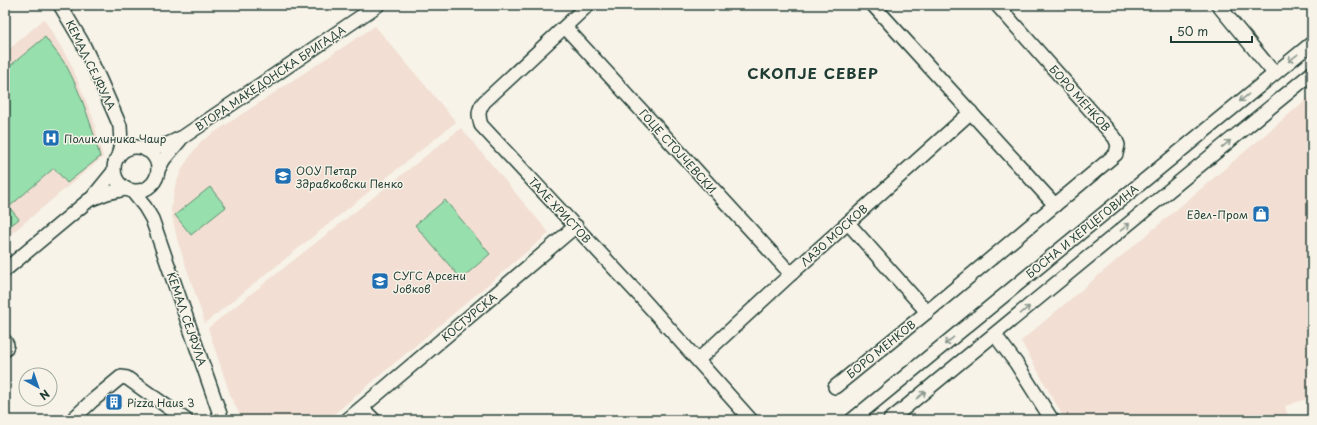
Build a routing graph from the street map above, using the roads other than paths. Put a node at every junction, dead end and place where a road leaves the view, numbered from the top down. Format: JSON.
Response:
{"nodes":[{"id":1,"x":60,"y":5,"type":"edge"},
{"id":2,"x":378,"y":5,"type":"edge"},
{"id":3,"x":588,"y":5,"type":"edge"},
{"id":4,"x":873,"y":5,"type":"edge"},
{"id":5,"x":997,"y":5,"type":"edge"},
{"id":6,"x":1218,"y":5,"type":"edge"},
{"id":7,"x":565,"y":27,"type":"junction"},
{"id":8,"x":1312,"y":43,"type":"edge"},
{"id":9,"x":1274,"y":73,"type":"junction"},
{"id":10,"x":1312,"y":73,"type":"edge"},
{"id":11,"x":971,"y":112,"type":"junction"},
{"id":12,"x":120,"y":126,"type":"junction"},
{"id":13,"x":183,"y":137,"type":"junction"},
{"id":14,"x":143,"y":149,"type":"junction"},
{"id":15,"x":118,"y":157,"type":"junction"},
{"id":16,"x":158,"y":170,"type":"junction"},
{"id":17,"x":114,"y":171,"type":"junction"},
{"id":18,"x":151,"y":185,"type":"junction"},
{"id":19,"x":129,"y":190,"type":"junction"},
{"id":20,"x":89,"y":200,"type":"junction"},
{"id":21,"x":1055,"y":205,"type":"junction"},
{"id":22,"x":152,"y":219,"type":"junction"},
{"id":23,"x":848,"y":223,"type":"junction"},
{"id":24,"x":576,"y":226,"type":"junction"},
{"id":25,"x":5,"y":270,"type":"edge"},
{"id":26,"x":791,"y":274,"type":"junction"},
{"id":27,"x":927,"y":312,"type":"junction"},
{"id":28,"x":995,"y":335,"type":"junction"},
{"id":29,"x":5,"y":341,"type":"edge"},
{"id":30,"x":5,"y":350,"type":"edge"},
{"id":31,"x":698,"y":360,"type":"junction"},
{"id":32,"x":835,"y":387,"type":"dead end"},
{"id":33,"x":362,"y":408,"type":"junction"},
{"id":34,"x":72,"y":420,"type":"edge"},
{"id":35,"x":186,"y":420,"type":"edge"},
{"id":36,"x":222,"y":420,"type":"edge"},
{"id":37,"x":347,"y":420,"type":"edge"},
{"id":38,"x":374,"y":420,"type":"edge"},
{"id":39,"x":751,"y":420,"type":"edge"},
{"id":40,"x":852,"y":420,"type":"edge"},
{"id":41,"x":890,"y":420,"type":"edge"},
{"id":42,"x":1052,"y":420,"type":"edge"}],
"edges":[{"from":1,"to":12,"type":"street","name":"КЕМАЛ СЕЈФУЛА"},
{"from":2,"to":13,"type":"street","name":"ВТОРА МАКЕДОНСКА БРИГАДА"},
{"from":3,"to":7,"type":"street","name":"ТАЛЕ ХРИСТОВ"},
{"from":4,"to":11,"type":"street"},
{"from":5,"to":21,"type":"street","name":"БОРО МЕНКОВ"},
{"from":6,"to":9,"type":"street"},
{"from":7,"to":24,"type":"street","name":"ТАЛЕ ХРИСТОВ"},
{"from":7,"to":26,"type":"street","name":"ГОЦЕ СТОЈЧЕВСКИ"},
{"from":8,"to":9,"type":"street","name":"БОСНА И ХЕРЦЕГОВИНА","one_way":true},
{"from":9,"to":40,"type":"street","name":"БОСНА И ХЕРЦЕГОВИНА","one_way":true},
{"from":28,"to":10,"type":"street","one_way":true},
{"from":11,"to":21,"type":"street"},
{"from":11,"to":23,"type":"street","name":"ЛАЗО МОСКОВ"},
{"from":12,"to":14,"type":"street"},
{"from":12,"to":15,"type":"street"},
{"from":13,"to":14,"type":"street","name":"ВТОРА МАКЕДОНСКА БРИГАДА"},
{"from":13,"to":16,"type":"street","name":"ВТОРА МАКЕДОНСКА БРИГАДА"},
{"from":14,"to":15,"type":"street"},
{"from":14,"to":16,"type":"street"},
{"from":15,"to":17,"type":"street"},
{"from":16,"to":18,"type":"street"},
{"from":17,"to":19,"type":"street"},
{"from":17,"to":20,"type":"street"},
{"from":18,"to":19,"type":"street"},
{"from":18,"to":22,"type":"street","name":"ЌЕМАЛ СЕЈФУЛА"},
{"from":19,"to":20,"type":"street"},
{"from":19,"to":22,"type":"street","name":"ЌЕМАЛ СЕЈФУЛА"},
{"from":20,"to":25,"type":"street"},
{"from":21,"to":27,"type":"street","name":"БОРО МЕНКОВ"},
{"from":22,"to":36,"type":"street","name":"ЌЕМАЛ СЕЈФУЛА"},
{"from":23,"to":26,"type":"street","name":"ЛАЗО МОСКОВ"},
{"from":23,"to":27,"type":"street","name":"БОРО МЕНКОВ"},
{"from":24,"to":31,"type":"street","name":"ТАЛЕ ХРИСТОВ"},
{"from":24,"to":33,"type":"street","name":"КОСТУРСКА"},
{"from":26,"to":31,"type":"street","name":"ЛАЗО МОСКОВ"},
{"from":27,"to":32,"type":"street","name":"БОРО МЕНКОВ"},
{"from":41,"to":28,"type":"street","one_way":true},
{"from":28,"to":42,"type":"street"},
{"from":29,"to":30,"type":"street"},
{"from":31,"to":39,"type":"street","name":"ТАЛЕ ХРИСТОВ"},
{"from":33,"to":37,"type":"street","name":"КОСТУРСКА"},
{"from":33,"to":38,"type":"street"},
{"from":34,"to":35,"type":"street"}]}
